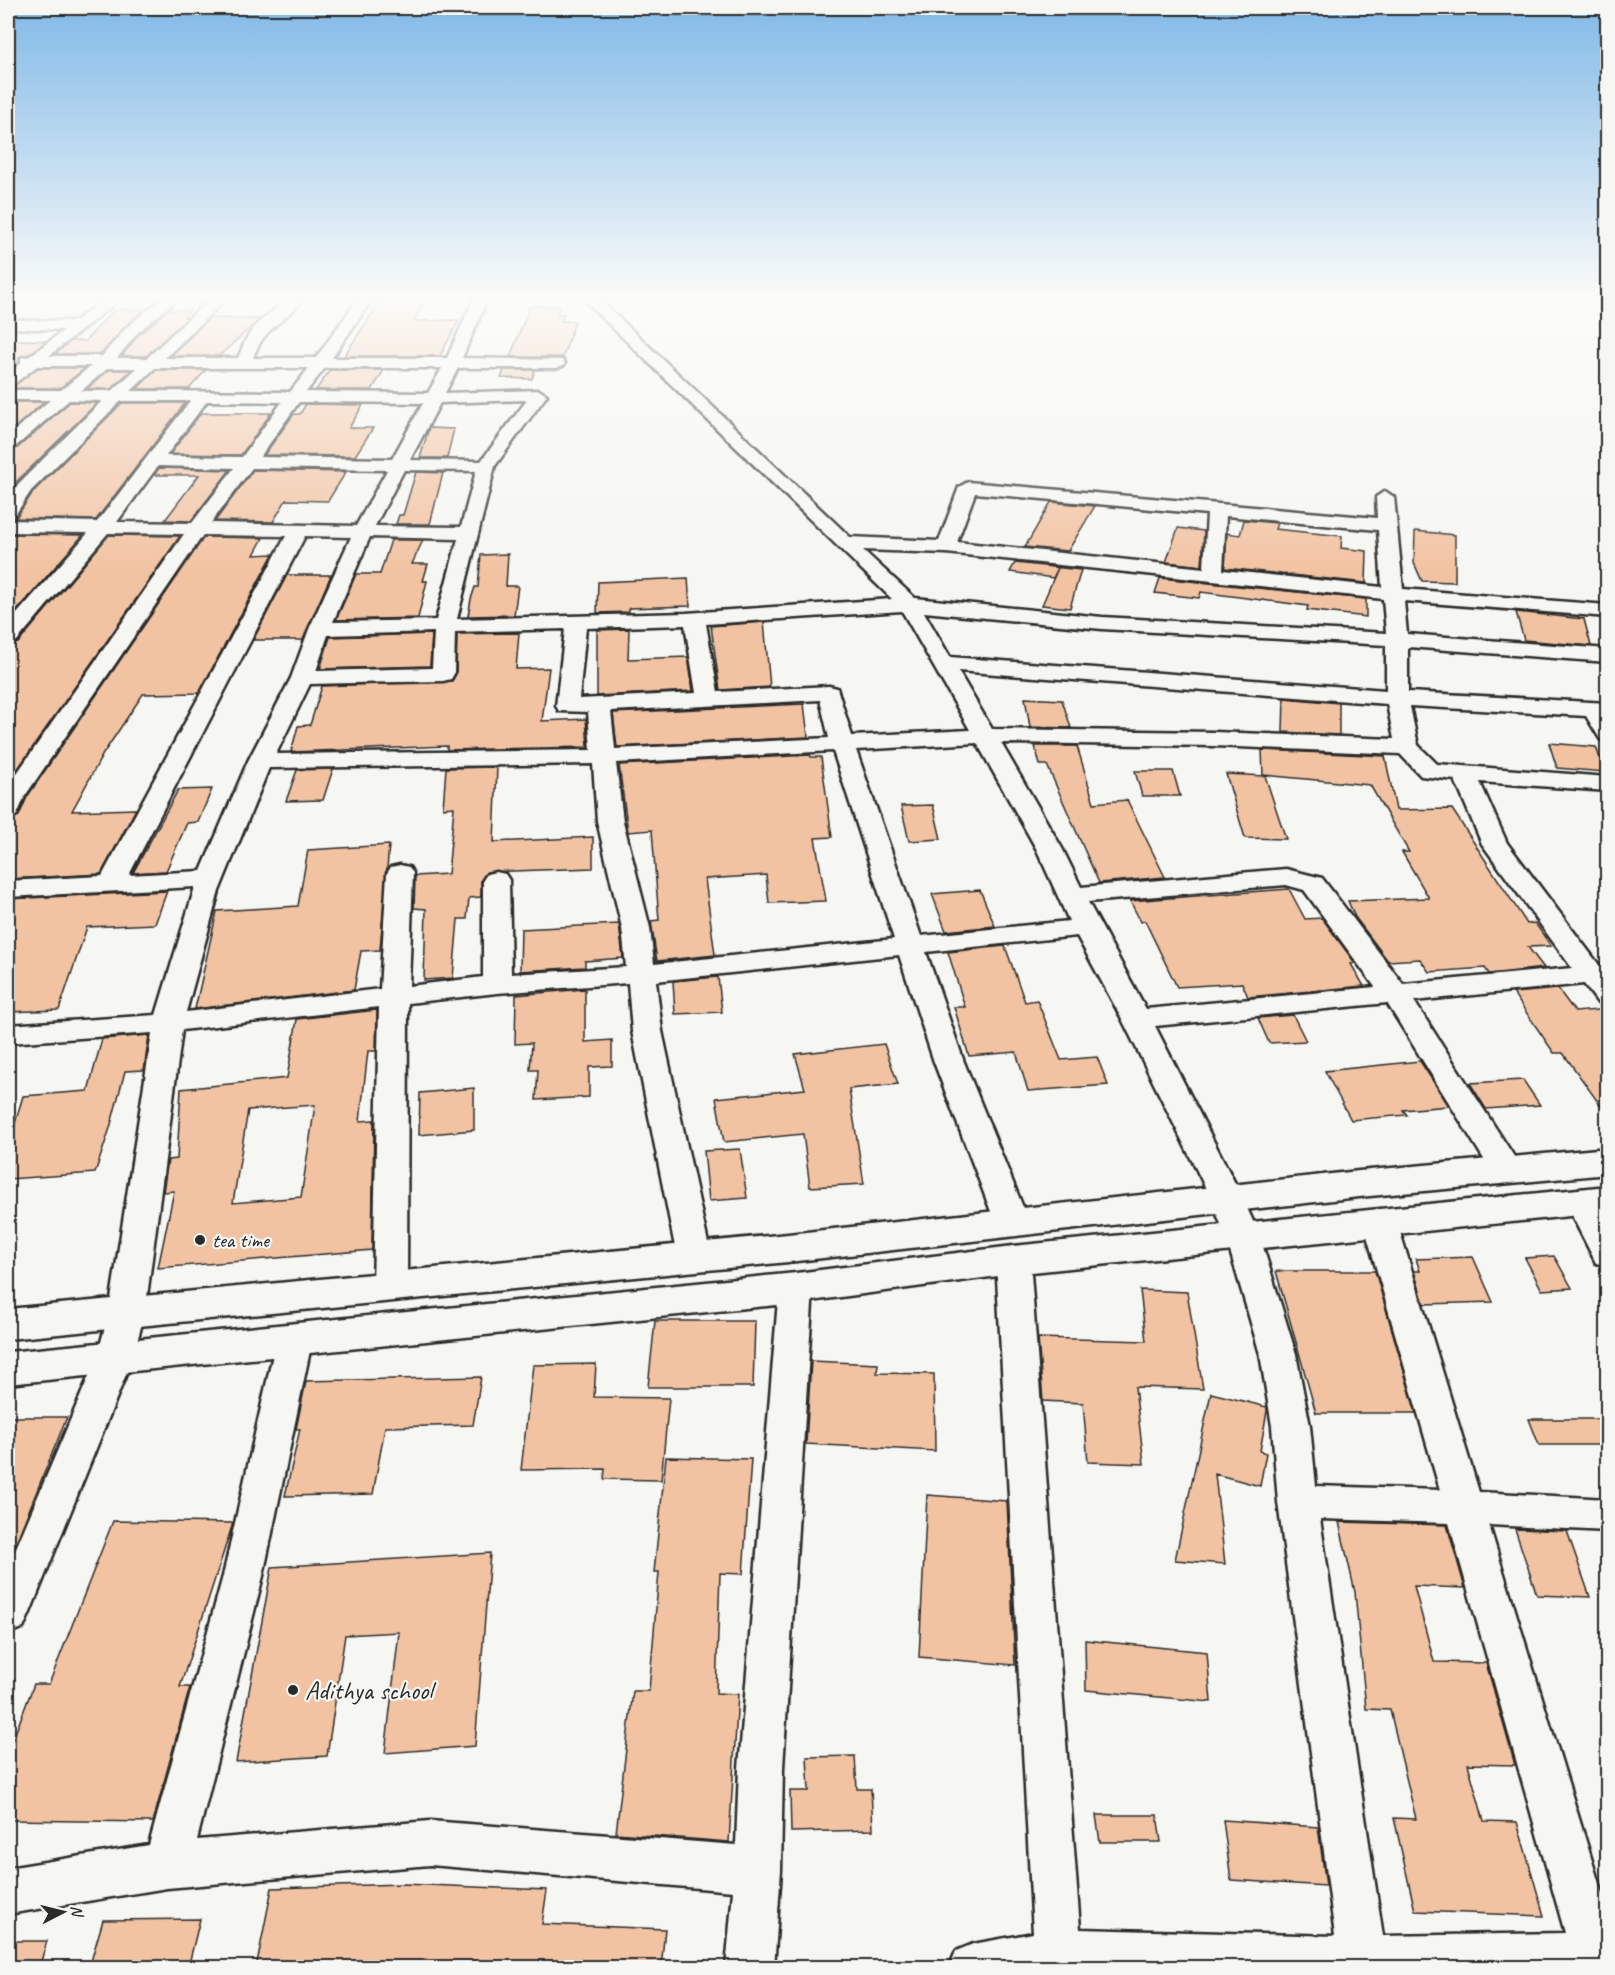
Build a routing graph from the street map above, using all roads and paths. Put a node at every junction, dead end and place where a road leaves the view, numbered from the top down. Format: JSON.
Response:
{"nodes":[{"id":1,"x":73,"y":388,"type":"edge"},
{"id":2,"x":123,"y":388,"type":"edge"},
{"id":3,"x":300,"y":388,"type":"edge"},
{"id":4,"x":440,"y":388,"type":"edge"},
{"id":5,"x":684,"y":388,"type":"edge"},
{"id":6,"x":8,"y":395,"type":"edge"},
{"id":7,"x":65,"y":395,"type":"junction"},
{"id":8,"x":116,"y":395,"type":"junction"},
{"id":9,"x":293,"y":396,"type":"junction"},
{"id":10,"x":201,"y":397,"type":"junction"},
{"id":11,"x":435,"y":398,"type":"junction"},
{"id":12,"x":8,"y":444,"type":"edge"},
{"id":13,"x":151,"y":461,"type":"junction"},
{"id":14,"x":247,"y":462,"type":"junction"},
{"id":15,"x":398,"y":463,"type":"junction"},
{"id":16,"x":486,"y":466,"type":"junction"},
{"id":17,"x":1385,"y":497,"type":"dead end"},
{"id":18,"x":1217,"y":510,"type":"junction"},
{"id":19,"x":8,"y":511,"type":"edge"},
{"id":20,"x":1387,"y":525,"type":"junction"},
{"id":21,"x":15,"y":526,"type":"edge"},
{"id":22,"x":103,"y":527,"type":"junction"},
{"id":23,"x":195,"y":529,"type":"junction"},
{"id":24,"x":299,"y":530,"type":"junction"},
{"id":25,"x":363,"y":531,"type":"junction"},
{"id":26,"x":469,"y":533,"type":"junction"},
{"id":27,"x":8,"y":541,"type":"edge"},
{"id":28,"x":846,"y":543,"type":"junction"},
{"id":29,"x":946,"y":547,"type":"junction"},
{"id":30,"x":1213,"y":576,"type":"junction"},
{"id":31,"x":1393,"y":594,"type":"junction"},
{"id":32,"x":909,"y":604,"type":"junction"},
{"id":33,"x":1608,"y":611,"type":"edge"},
{"id":34,"x":694,"y":617,"type":"junction"},
{"id":35,"x":576,"y":623,"type":"junction"},
{"id":36,"x":446,"y":626,"type":"junction"},
{"id":37,"x":320,"y":629,"type":"junction"},
{"id":38,"x":8,"y":637,"type":"edge"},
{"id":39,"x":1397,"y":640,"type":"junction"},
{"id":40,"x":1608,"y":656,"type":"edge"},
{"id":41,"x":943,"y":663,"type":"junction"},
{"id":42,"x":302,"y":678,"type":"junction"},
{"id":43,"x":1397,"y":698,"type":"junction"},
{"id":44,"x":708,"y":700,"type":"junction"},
{"id":45,"x":599,"y":706,"type":"junction"},
{"id":46,"x":1601,"y":710,"type":"edge"},
{"id":47,"x":1608,"y":734,"type":"edge"},
{"id":48,"x":986,"y":736,"type":"junction"},
{"id":49,"x":842,"y":743,"type":"junction"},
{"id":50,"x":1407,"y":747,"type":"junction"},
{"id":51,"x":605,"y":757,"type":"junction"},
{"id":52,"x":260,"y":761,"type":"junction"},
{"id":53,"x":1464,"y":774,"type":"junction"},
{"id":54,"x":1608,"y":784,"type":"edge"},
{"id":55,"x":8,"y":810,"type":"edge"},
{"id":56,"x":400,"y":873,"type":"dead end"},
{"id":57,"x":212,"y":878,"type":"junction"},
{"id":58,"x":496,"y":880,"type":"dead end"},
{"id":59,"x":111,"y":883,"type":"junction"},
{"id":60,"x":8,"y":889,"type":"edge"},
{"id":61,"x":1071,"y":896,"type":"junction"},
{"id":62,"x":1086,"y":927,"type":"junction"},
{"id":63,"x":910,"y":946,"type":"junction"},
{"id":64,"x":1598,"y":974,"type":"edge"},
{"id":65,"x":641,"y":975,"type":"junction"},
{"id":66,"x":497,"y":984,"type":"junction"},
{"id":67,"x":1396,"y":995,"type":"junction"},
{"id":68,"x":394,"y":996,"type":"junction"},
{"id":69,"x":1608,"y":997,"type":"edge"},
{"id":70,"x":1137,"y":1019,"type":"junction"},
{"id":71,"x":168,"y":1023,"type":"junction"},
{"id":72,"x":8,"y":1034,"type":"edge"},
{"id":73,"x":1608,"y":1161,"type":"edge"},
{"id":74,"x":1506,"y":1169,"type":"junction"},
{"id":75,"x":1227,"y":1199,"type":"junction"},
{"id":76,"x":1594,"y":1200,"type":"edge"},
{"id":77,"x":1380,"y":1222,"type":"junction"},
{"id":78,"x":1243,"y":1237,"type":"junction"},
{"id":79,"x":1013,"y":1241,"type":"junction"},
{"id":80,"x":1608,"y":1254,"type":"edge"},
{"id":81,"x":694,"y":1257,"type":"junction"},
{"id":82,"x":390,"y":1287,"type":"junction"},
{"id":83,"x":796,"y":1288,"type":"junction"},
{"id":84,"x":127,"y":1312,"type":"junction"},
{"id":85,"x":8,"y":1324,"type":"edge"},
{"id":86,"x":294,"y":1341,"type":"junction"},
{"id":87,"x":115,"y":1357,"type":"junction"},
{"id":88,"x":8,"y":1368,"type":"edge"},
{"id":89,"x":1298,"y":1502,"type":"junction"},
{"id":90,"x":1465,"y":1507,"type":"junction"},
{"id":91,"x":1608,"y":1515,"type":"edge"},
{"id":92,"x":8,"y":1615,"type":"edge"},
{"id":93,"x":167,"y":1865,"type":"junction"},
{"id":94,"x":758,"y":1870,"type":"junction"},
{"id":95,"x":8,"y":1891,"type":"edge"},
{"id":96,"x":1058,"y":1952,"type":"junction"},
{"id":97,"x":1602,"y":1955,"type":"edge"},
{"id":98,"x":1363,"y":1964,"type":"edge"},
{"id":99,"x":750,"y":1968,"type":"edge"},
{"id":100,"x":973,"y":1968,"type":"edge"}],
"edges":[{"from":1,"to":7,"type":"street"},
{"from":2,"to":8,"type":"street"},
{"from":3,"to":9,"type":"street"},
{"from":4,"to":11,"type":"street"},
{"from":5,"to":28,"type":"street"},
{"from":6,"to":7,"type":"street"},
{"from":7,"to":8,"type":"street"},
{"from":7,"to":12,"type":"street"},
{"from":8,"to":10,"type":"street"},
{"from":8,"to":19,"type":"street"},
{"from":9,"to":10,"type":"street"},
{"from":9,"to":11,"type":"street"},
{"from":9,"to":14,"type":"street"},
{"from":10,"to":13,"type":"street"},
{"from":11,"to":15,"type":"street"},
{"from":11,"to":16,"type":"street"},
{"from":13,"to":14,"type":"street"},
{"from":13,"to":22,"type":"street"},
{"from":14,"to":15,"type":"street"},
{"from":14,"to":23,"type":"street"},
{"from":15,"to":16,"type":"street"},
{"from":15,"to":25,"type":"street"},
{"from":16,"to":26,"type":"street"},
{"from":17,"to":20,"type":"street"},
{"from":18,"to":20,"type":"street"},
{"from":18,"to":29,"type":"street"},
{"from":18,"to":30,"type":"street"},
{"from":20,"to":31,"type":"street"},
{"from":21,"to":22,"type":"street"},
{"from":21,"to":27,"type":"street"},
{"from":22,"to":23,"type":"street"},
{"from":22,"to":38,"type":"street"},
{"from":23,"to":24,"type":"street"},
{"from":23,"to":55,"type":"street"},
{"from":24,"to":25,"type":"street"},
{"from":24,"to":59,"type":"street"},
{"from":25,"to":26,"type":"street"},
{"from":25,"to":37,"type":"street"},
{"from":26,"to":36,"type":"street"},
{"from":28,"to":29,"type":"street"},
{"from":28,"to":32,"type":"street"},
{"from":29,"to":30,"type":"street"},
{"from":30,"to":31,"type":"street"},
{"from":31,"to":33,"type":"street"},
{"from":31,"to":39,"type":"street"},
{"from":32,"to":34,"type":"street"},
{"from":32,"to":39,"type":"street"},
{"from":32,"to":41,"type":"street"},
{"from":34,"to":35,"type":"street"},
{"from":34,"to":44,"type":"street"},
{"from":35,"to":36,"type":"street"},
{"from":35,"to":45,"type":"street"},
{"from":36,"to":37,"type":"street"},
{"from":36,"to":42,"type":"street"},
{"from":37,"to":42,"type":"street"},
{"from":39,"to":40,"type":"street"},
{"from":39,"to":43,"type":"street"},
{"from":41,"to":43,"type":"street"},
{"from":41,"to":48,"type":"street"},
{"from":42,"to":52,"type":"street"},
{"from":43,"to":46,"type":"street"},
{"from":43,"to":50,"type":"street"},
{"from":44,"to":45,"type":"street"},
{"from":44,"to":49,"type":"street"},
{"from":45,"to":51,"type":"street"},
{"from":46,"to":47,"type":"street"},
{"from":48,"to":49,"type":"street"},
{"from":48,"to":50,"type":"street"},
{"from":48,"to":61,"type":"street"},
{"from":49,"to":51,"type":"street"},
{"from":49,"to":63,"type":"street"},
{"from":50,"to":53,"type":"street"},
{"from":51,"to":52,"type":"street"},
{"from":51,"to":65,"type":"street"},
{"from":52,"to":57,"type":"street"},
{"from":53,"to":54,"type":"street"},
{"from":53,"to":64,"type":"street"},
{"from":56,"to":68,"type":"street"},
{"from":57,"to":59,"type":"street"},
{"from":57,"to":71,"type":"street"},
{"from":58,"to":66,"type":"street"},
{"from":59,"to":60,"type":"street"},
{"from":61,"to":62,"type":"street"},
{"from":61,"to":67,"type":"street"},
{"from":62,"to":63,"type":"street"},
{"from":62,"to":70,"type":"street"},
{"from":63,"to":65,"type":"street"},
{"from":63,"to":79,"type":"street"},
{"from":64,"to":67,"type":"street"},
{"from":64,"to":69,"type":"street"},
{"from":65,"to":66,"type":"street"},
{"from":65,"to":81,"type":"street"},
{"from":66,"to":68,"type":"street"},
{"from":67,"to":70,"type":"street"},
{"from":67,"to":74,"type":"street"},
{"from":68,"to":71,"type":"street"},
{"from":68,"to":82,"type":"street"},
{"from":70,"to":75,"type":"street"},
{"from":71,"to":72,"type":"street"},
{"from":71,"to":84,"type":"street"},
{"from":73,"to":74,"type":"main road"},
{"from":74,"to":75,"type":"main road"},
{"from":75,"to":78,"type":"street"},
{"from":75,"to":79,"type":"main road"},
{"from":76,"to":77,"type":"main road"},
{"from":76,"to":80,"type":"street"},
{"from":77,"to":78,"type":"main road"},
{"from":77,"to":90,"type":"street"},
{"from":78,"to":79,"type":"main road"},
{"from":78,"to":89,"type":"street"},
{"from":79,"to":81,"type":"main road"},
{"from":79,"to":83,"type":"main road"},
{"from":79,"to":96,"type":"street"},
{"from":81,"to":82,"type":"main road"},
{"from":82,"to":84,"type":"main road"},
{"from":83,"to":86,"type":"main road"},
{"from":83,"to":94,"type":"street"},
{"from":84,"to":85,"type":"main road"},
{"from":84,"to":87,"type":"street"},
{"from":86,"to":87,"type":"main road"},
{"from":86,"to":93,"type":"street"},
{"from":87,"to":88,"type":"main road"},
{"from":87,"to":92,"type":"street"},
{"from":89,"to":90,"type":"street"},
{"from":89,"to":98,"type":"street"},
{"from":90,"to":91,"type":"street"},
{"from":90,"to":97,"type":"street"},
{"from":93,"to":94,"type":"street"},
{"from":93,"to":95,"type":"street"},
{"from":94,"to":99,"type":"street"},
{"from":96,"to":98,"type":"street"},
{"from":96,"to":100,"type":"street"},
{"from":97,"to":98,"type":"street"}]}
